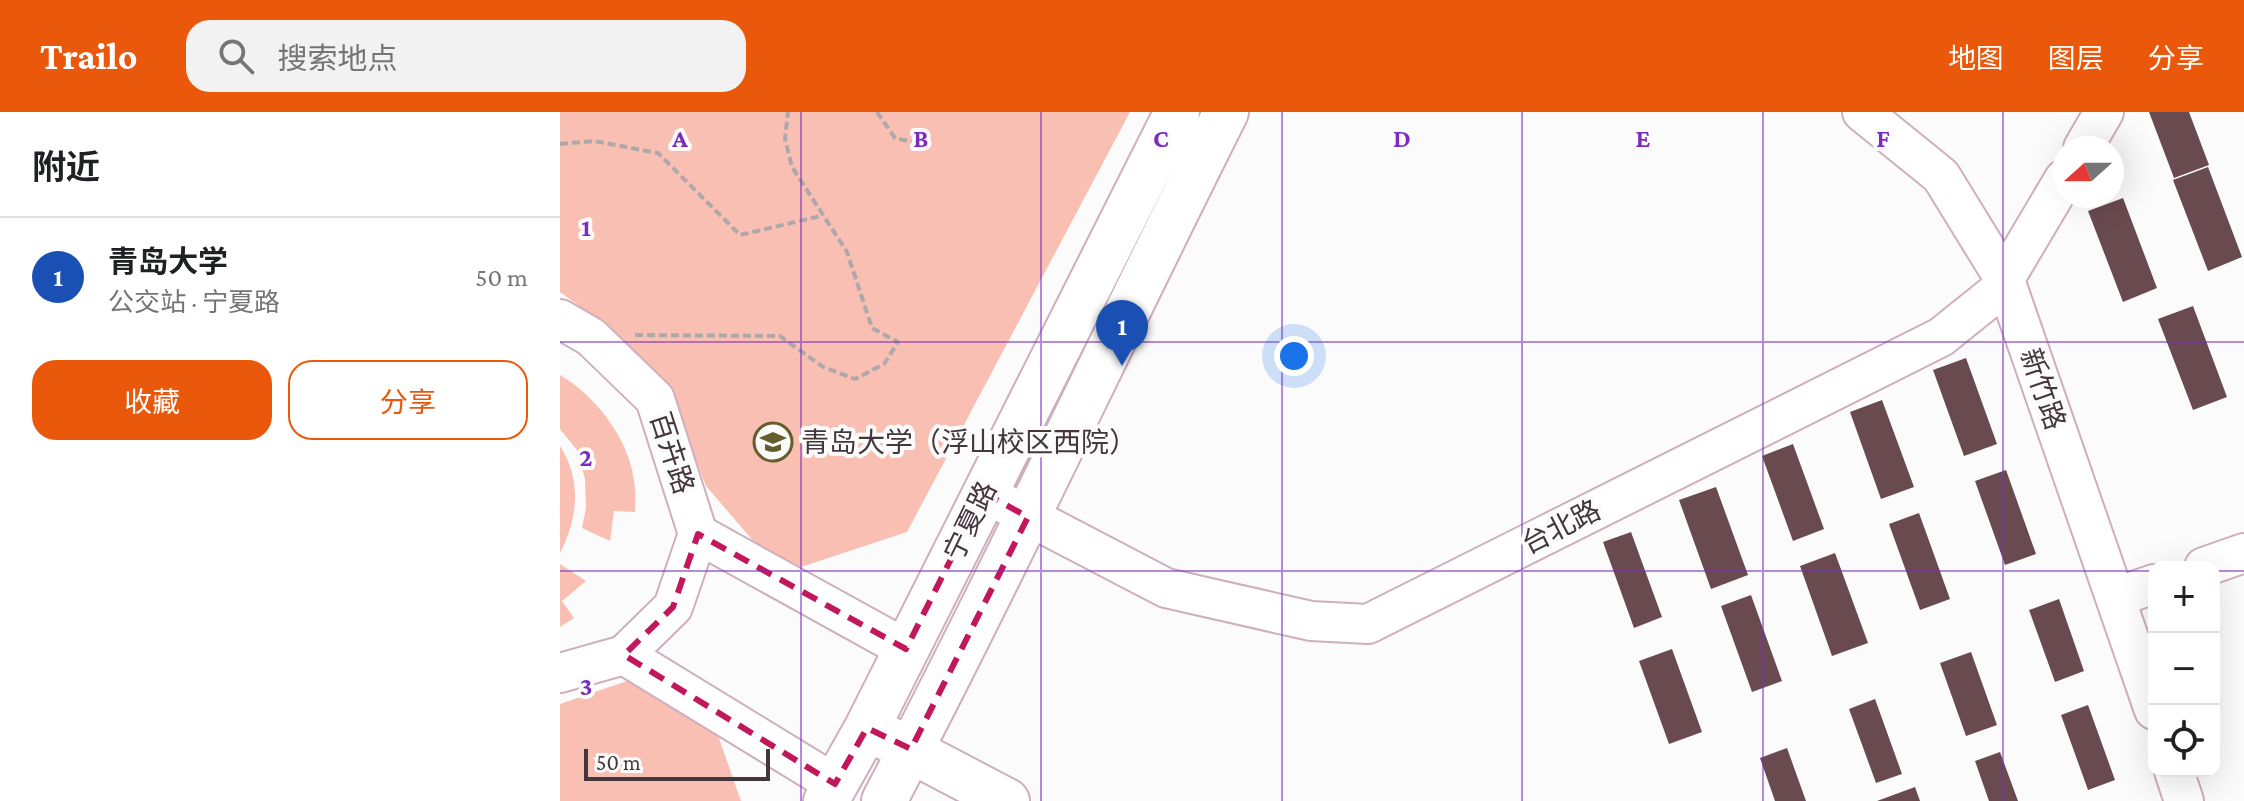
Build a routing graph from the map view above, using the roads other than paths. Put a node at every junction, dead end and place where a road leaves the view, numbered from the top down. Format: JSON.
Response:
{"nodes":[{"id":1,"x":1177,"y":112,"type":"edge"},
{"id":2,"x":1226,"y":112,"type":"edge"},
{"id":3,"x":1862,"y":112,"type":"edge"},
{"id":4,"x":2104,"y":112,"type":"edge"},
{"id":5,"x":2090,"y":136,"type":"edge"},
{"id":6,"x":2052,"y":200,"type":"edge"},
{"id":7,"x":2005,"y":280,"type":"junction"},
{"id":8,"x":560,"y":319,"type":"edge"},
{"id":9,"x":984,"y":493,"type":"junction"},
{"id":10,"x":1028,"y":517,"type":"junction"},
{"id":11,"x":698,"y":534,"type":"junction"},
{"id":12,"x":2244,"y":553,"type":"edge"},
{"id":13,"x":2220,"y":561,"type":"edge"},
{"id":14,"x":2148,"y":586,"type":"edge"},
{"id":15,"x":2117,"y":597,"type":"junction"},
{"id":16,"x":906,"y":649,"type":"junction"},
{"id":17,"x":624,"y":655,"type":"junction"},
{"id":18,"x":560,"y":673,"type":"edge"},
{"id":19,"x":2152,"y":705,"type":"edge"},
{"id":20,"x":867,"y":728,"type":"junction"},
{"id":21,"x":911,"y":749,"type":"junction"},
{"id":22,"x":2176,"y":777,"type":"edge"},
{"id":23,"x":831,"y":792,"type":"edge"},
{"id":24,"x":884,"y":801,"type":"edge"},
{"id":25,"x":1007,"y":801,"type":"edge"},
{"id":26,"x":2184,"y":801,"type":"edge"}],
"edges":[{"from":1,"to":9,"type":"main road","name":"宁夏路"},
{"from":2,"to":10,"type":"main road","name":"宁夏路"},
{"from":3,"to":7,"type":"street","name":"新竹路"},
{"from":4,"to":5,"type":"street"},
{"from":6,"to":7,"type":"street","name":"台北路"},
{"from":7,"to":10,"type":"street","name":"台北路"},
{"from":7,"to":15,"type":"street","name":"新竹路"},
{"from":8,"to":11,"type":"street","name":"百卉路"},
{"from":9,"to":10,"type":"street","name":"台北路"},
{"from":9,"to":16,"type":"main road","name":"宁夏路"},
{"from":10,"to":21,"type":"main road","name":"宁夏路"},
{"from":11,"to":16,"type":"street"},
{"from":11,"to":17,"type":"street"},
{"from":12,"to":13,"type":"street"},
{"from":14,"to":15,"type":"street"},
{"from":15,"to":19,"type":"street","name":"新竹路"},
{"from":16,"to":20,"type":"main road","name":"宁夏路"},
{"from":17,"to":18,"type":"street"},
{"from":17,"to":23,"type":"street"},
{"from":20,"to":21,"type":"main road"},
{"from":20,"to":23,"type":"main road","name":"宁夏路"},
{"from":21,"to":24,"type":"main road","name":"宁夏路"},
{"from":21,"to":25,"type":"main road"},
{"from":22,"to":26,"type":"street"}]}
